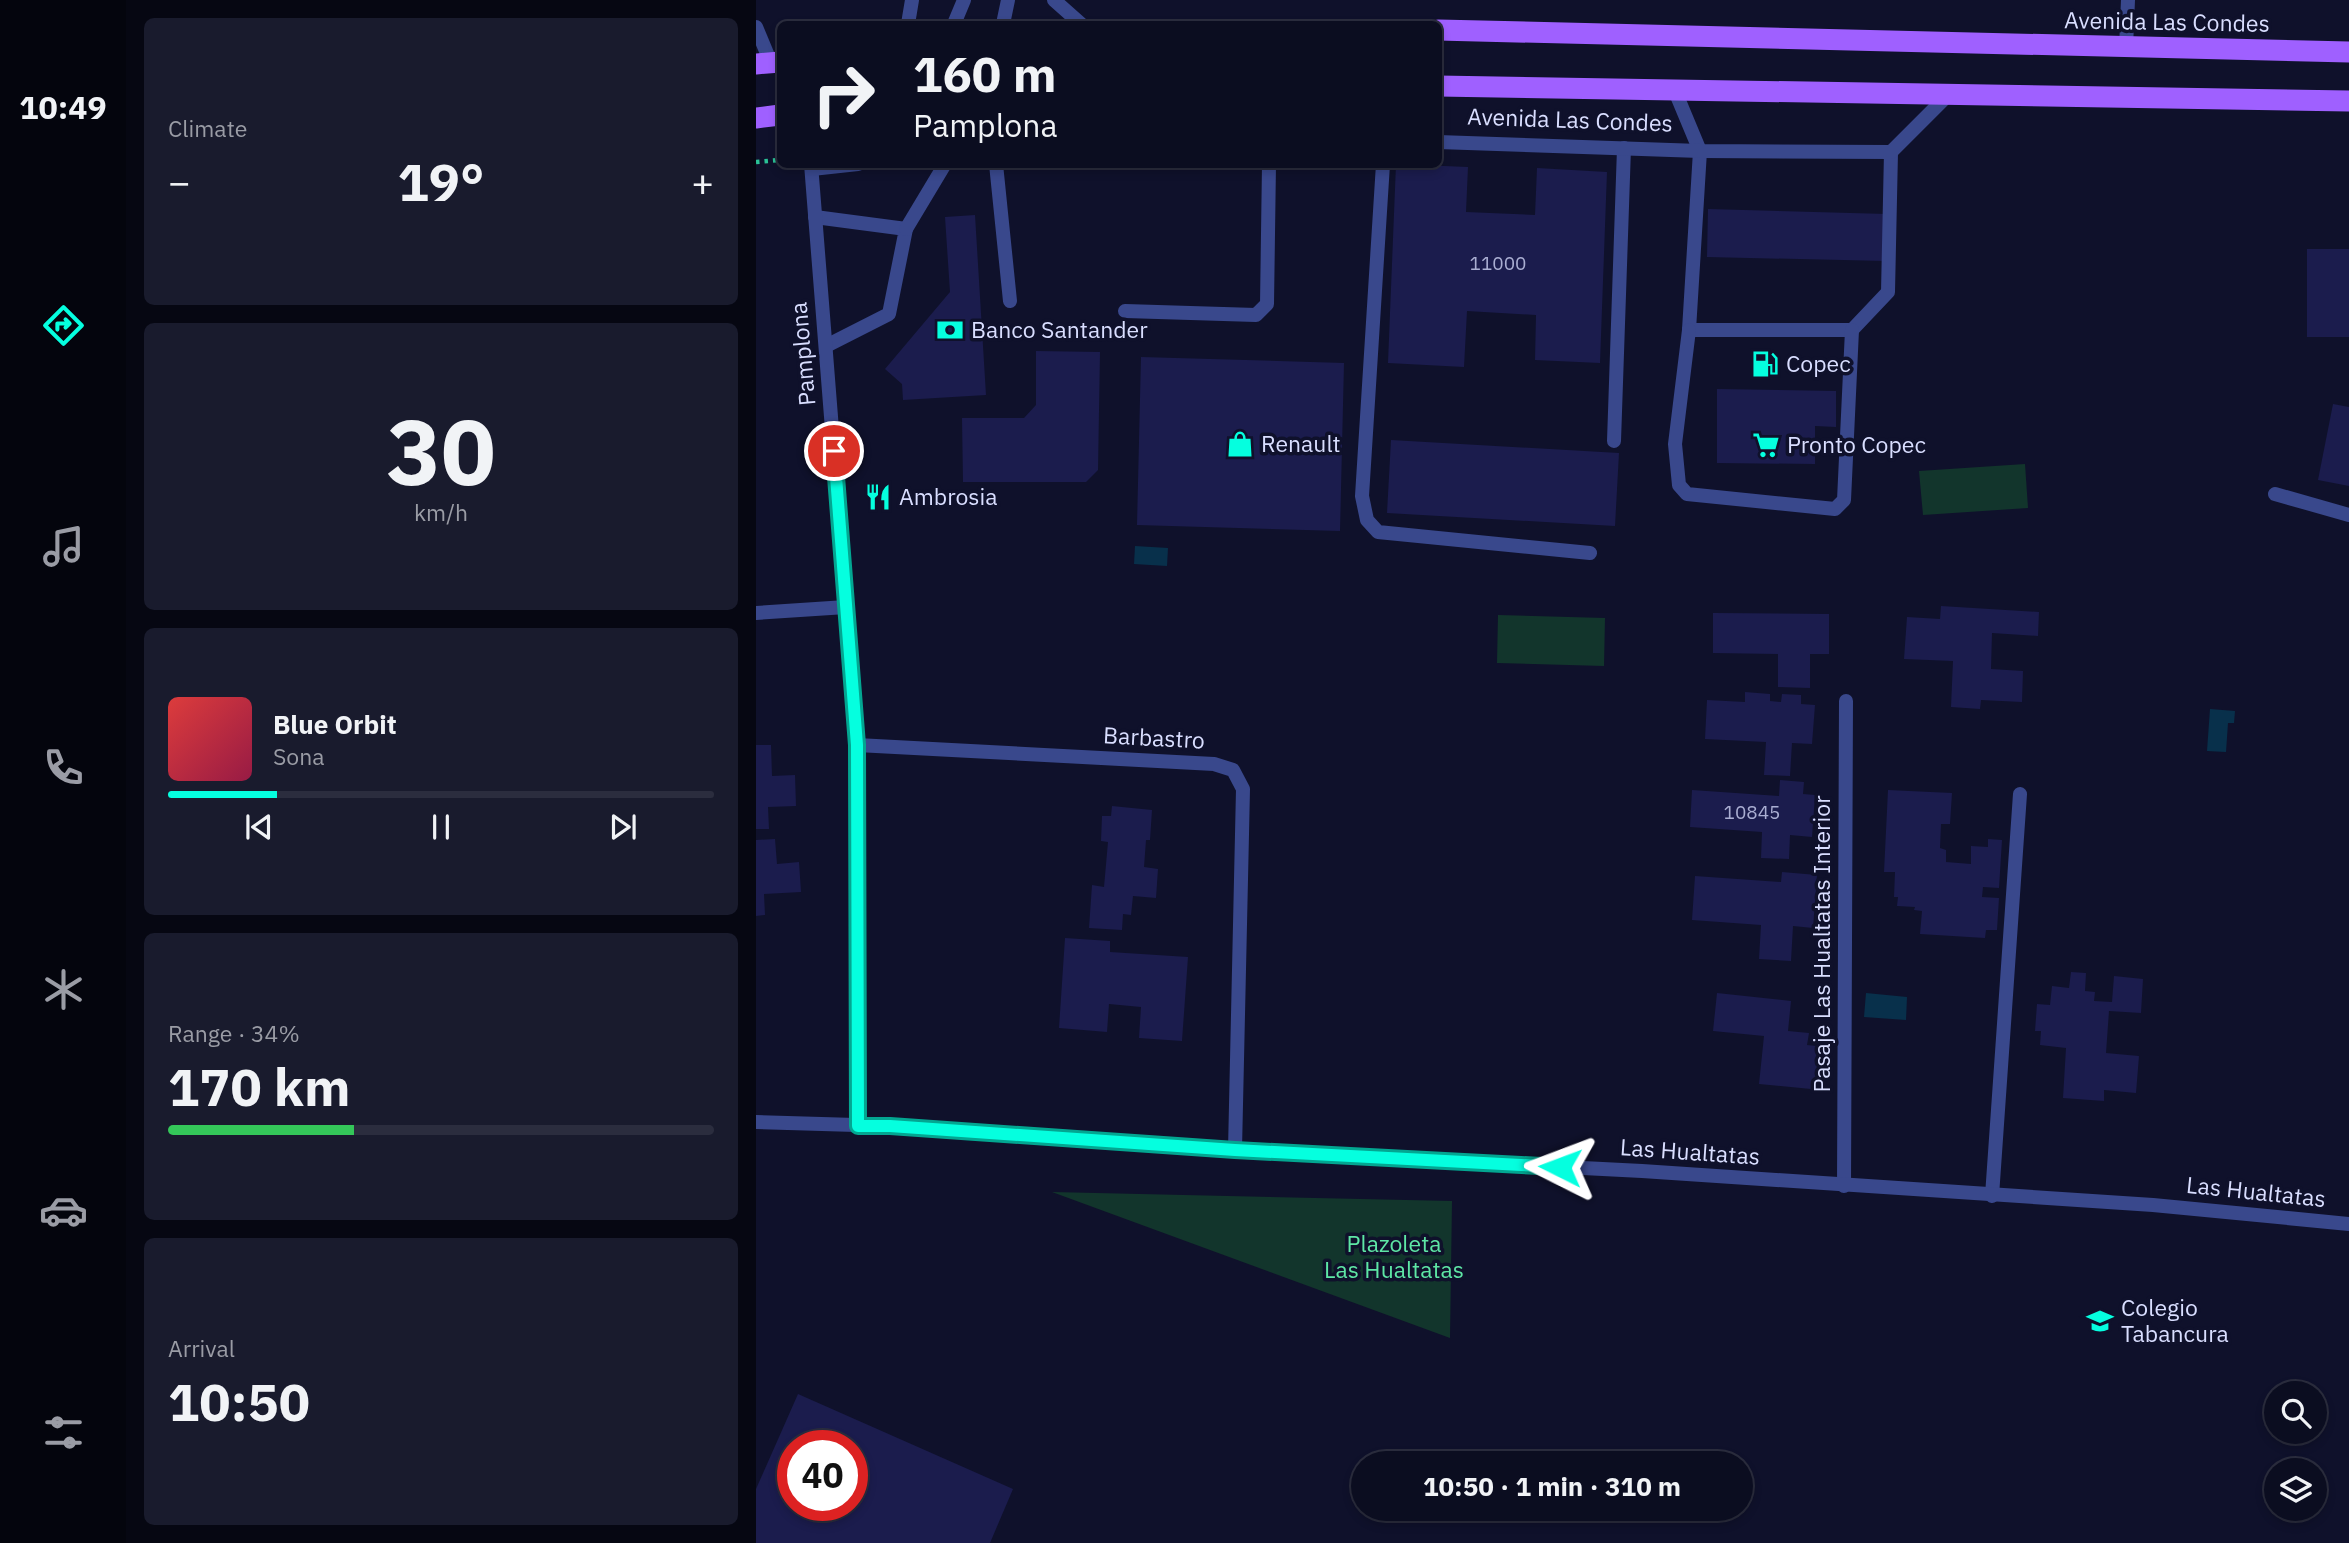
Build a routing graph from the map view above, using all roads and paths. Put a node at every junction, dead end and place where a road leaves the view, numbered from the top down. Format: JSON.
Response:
{"nodes":[{"id":1,"x":912,"y":0,"type":"edge"},
{"id":2,"x":964,"y":0,"type":"edge"},
{"id":3,"x":1009,"y":0,"type":"edge"},
{"id":4,"x":1054,"y":0,"type":"edge"},
{"id":5,"x":2128,"y":0,"type":"edge"},
{"id":6,"x":908,"y":21,"type":"edge"},
{"id":7,"x":955,"y":21,"type":"edge"},
{"id":8,"x":1004,"y":21,"type":"edge"},
{"id":9,"x":1078,"y":21,"type":"edge"},
{"id":10,"x":756,"y":27,"type":"edge"},
{"id":11,"x":1442,"y":30,"type":"edge"},
{"id":12,"x":2126,"y":48,"type":"junction"},
{"id":13,"x":2349,"y":52,"type":"edge"},
{"id":14,"x":769,"y":63,"type":"edge"},
{"id":15,"x":1442,"y":86,"type":"edge"},
{"id":16,"x":1675,"y":91,"type":"junction"},
{"id":17,"x":1947,"y":96,"type":"junction"},
{"id":18,"x":2349,"y":101,"type":"edge"},
{"id":19,"x":777,"y":116,"type":"edge"},
{"id":20,"x":756,"y":118,"type":"edge"},
{"id":21,"x":1442,"y":142,"type":"edge"},
{"id":22,"x":1624,"y":148,"type":"junction"},
{"id":23,"x":1700,"y":151,"type":"junction"},
{"id":24,"x":1891,"y":152,"type":"junction"},
{"id":25,"x":777,"y":160,"type":"edge"},
{"id":26,"x":756,"y":162,"type":"edge"},
{"id":27,"x":811,"y":168,"type":"edge"},
{"id":28,"x":944,"y":168,"type":"edge"},
{"id":29,"x":996,"y":168,"type":"edge"},
{"id":30,"x":1269,"y":168,"type":"edge"},
{"id":31,"x":1383,"y":168,"type":"edge"},
{"id":32,"x":815,"y":217,"type":"junction"},
{"id":33,"x":906,"y":229,"type":"junction"},
{"id":34,"x":1010,"y":301,"type":"dead end"},
{"id":35,"x":1125,"y":311,"type":"dead end"},
{"id":36,"x":1689,"y":330,"type":"junction"},
{"id":37,"x":1852,"y":330,"type":"junction"},
{"id":38,"x":825,"y":346,"type":"junction"},
{"id":39,"x":1614,"y":441,"type":"dead end"},
{"id":40,"x":2275,"y":494,"type":"dead end"},
{"id":41,"x":2349,"y":515,"type":"edge"},
{"id":42,"x":1590,"y":553,"type":"dead end"},
{"id":43,"x":846,"y":607,"type":"junction"},
{"id":44,"x":756,"y":613,"type":"edge"},
{"id":45,"x":1846,"y":701,"type":"dead end"},
{"id":46,"x":857,"y":745,"type":"junction"},
{"id":47,"x":2020,"y":794,"type":"dead end"},
{"id":48,"x":756,"y":1122,"type":"edge"},
{"id":49,"x":858,"y":1126,"type":"junction"},
{"id":50,"x":1235,"y":1150,"type":"junction"},
{"id":51,"x":1844,"y":1186,"type":"junction"},
{"id":52,"x":1992,"y":1196,"type":"junction"},
{"id":53,"x":2349,"y":1224,"type":"edge"}],
"edges":[{"from":1,"to":6,"type":"street"},
{"from":2,"to":7,"type":"street"},
{"from":3,"to":8,"type":"street"},
{"from":4,"to":9,"type":"street"},
{"from":5,"to":12,"type":"street"},
{"from":10,"to":14,"type":"street"},
{"from":11,"to":12,"type":"main road","name":"Avenida Las Condes"},
{"from":12,"to":13,"type":"main road","name":"Avenida Las Condes"},
{"from":15,"to":16,"type":"main road","name":"Avenida Las Condes"},
{"from":16,"to":17,"type":"main road","name":"Avenida Las Condes"},
{"from":16,"to":23,"type":"street","name":"Avenida Las Condes"},
{"from":17,"to":18,"type":"main road","name":"Avenida Las Condes"},
{"from":17,"to":24,"type":"street"},
{"from":19,"to":20,"type":"main road"},
{"from":21,"to":22,"type":"street","name":"Avenida Las Condes"},
{"from":22,"to":23,"type":"street","name":"Avenida Las Condes"},
{"from":22,"to":39,"type":"street"},
{"from":23,"to":24,"type":"street","name":"Avenida Las Condes"},
{"from":23,"to":36,"type":"street"},
{"from":24,"to":37,"type":"street"},
{"from":25,"to":26,"type":"path"},
{"from":27,"to":32,"type":"street","name":"Pamplona"},
{"from":28,"to":33,"type":"street"},
{"from":29,"to":34,"type":"street"},
{"from":30,"to":35,"type":"street"},
{"from":31,"to":42,"type":"street"},
{"from":32,"to":33,"type":"street"},
{"from":32,"to":38,"type":"street","name":"Pamplona"},
{"from":33,"to":38,"type":"street"},
{"from":36,"to":37,"type":"street"},
{"from":36,"to":37,"type":"street"},
{"from":38,"to":43,"type":"street","name":"Pamplona"},
{"from":40,"to":41,"type":"street"},
{"from":43,"to":44,"type":"street"},
{"from":43,"to":46,"type":"street","name":"Pamplona"},
{"from":45,"to":51,"type":"street","name":"Pasaje Las Hualtatas Interior"},
{"from":46,"to":49,"type":"street","name":"Pamplona"},
{"from":46,"to":50,"type":"street","name":"Barbastro"},
{"from":47,"to":52,"type":"street"},
{"from":48,"to":49,"type":"street","name":"Las Hualtatas"},
{"from":49,"to":50,"type":"street","name":"Las Hualtatas"},
{"from":50,"to":51,"type":"street","name":"Las Hualtatas"},
{"from":51,"to":52,"type":"street","name":"Las Hualtatas"},
{"from":52,"to":53,"type":"street","name":"Las Hualtatas"}]}
